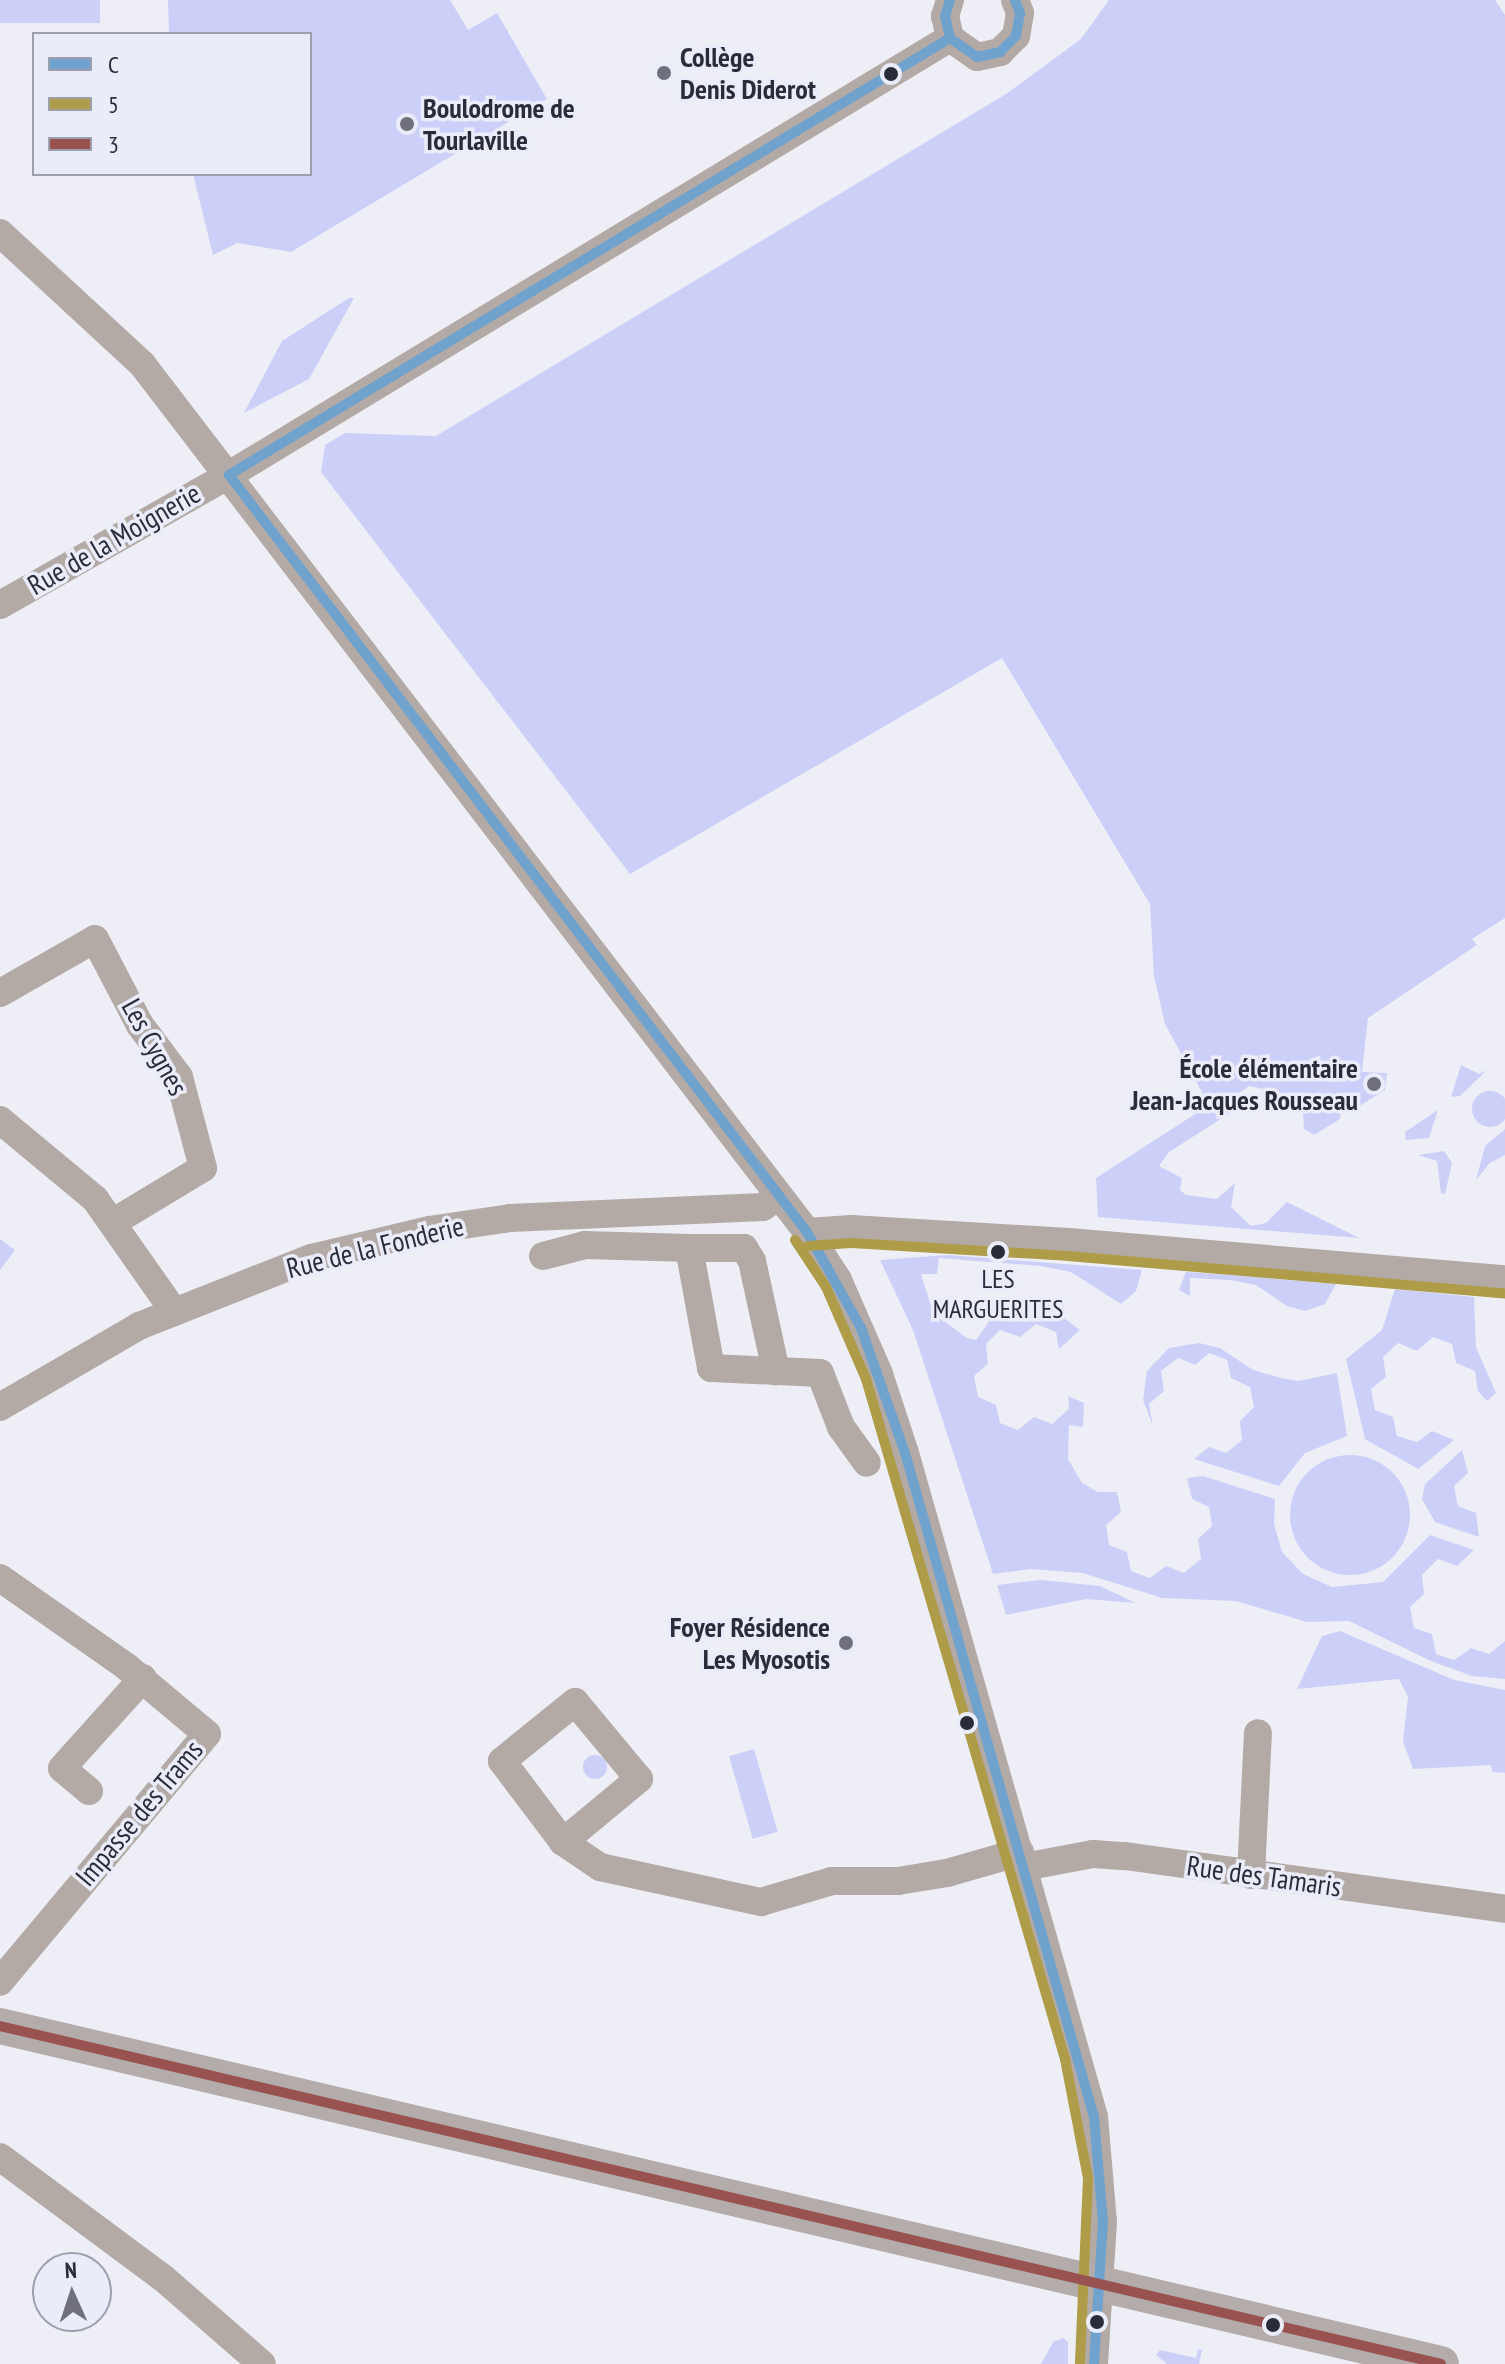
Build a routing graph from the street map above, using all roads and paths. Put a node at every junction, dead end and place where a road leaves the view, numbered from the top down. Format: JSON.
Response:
{"nodes":[{"id":1,"x":950,"y":0,"type":"edge"},
{"id":2,"x":1017,"y":1,"type":"edge"},
{"id":3,"x":950,"y":38,"type":"junction"},
{"id":4,"x":0,"y":233,"type":"edge"},
{"id":5,"x":229,"y":475,"type":"junction"},
{"id":6,"x":0,"y":605,"type":"edge"},
{"id":7,"x":0,"y":993,"type":"edge"},
{"id":8,"x":0,"y":1120,"type":"edge"},
{"id":9,"x":778,"y":1196,"type":"junction"},
{"id":10,"x":115,"y":1221,"type":"junction"},
{"id":11,"x":807,"y":1232,"type":"junction"},
{"id":12,"x":689,"y":1248,"type":"junction"},
{"id":13,"x":543,"y":1256,"type":"dead end"},
{"id":14,"x":1505,"y":1279,"type":"edge"},
{"id":15,"x":173,"y":1310,"type":"junction"},
{"id":16,"x":776,"y":1371,"type":"junction"},
{"id":17,"x":0,"y":1407,"type":"edge"},
{"id":18,"x":867,"y":1463,"type":"dead end"},
{"id":19,"x":0,"y":1578,"type":"edge"},
{"id":20,"x":143,"y":1678,"type":"junction"},
{"id":21,"x":1258,"y":1733,"type":"dead end"},
{"id":22,"x":89,"y":1791,"type":"dead end"},
{"id":23,"x":563,"y":1842,"type":"junction"},
{"id":24,"x":1022,"y":1860,"type":"junction"},
{"id":25,"x":1251,"y":1875,"type":"junction"},
{"id":26,"x":1505,"y":1909,"type":"edge"},
{"id":27,"x":0,"y":1982,"type":"edge"},
{"id":28,"x":0,"y":2026,"type":"edge"},
{"id":29,"x":0,"y":2157,"type":"edge"},
{"id":30,"x":1097,"y":2284,"type":"junction"},
{"id":31,"x":244,"y":2358,"type":"edge"},
{"id":32,"x":1094,"y":2364,"type":"edge"},
{"id":33,"x":1441,"y":2364,"type":"edge"}],
"edges":[{"from":1,"to":3,"type":"street"},
{"from":2,"to":3,"type":"street"},
{"from":3,"to":5,"type":"street","name":"Rue de la Moignerie"},
{"from":4,"to":5,"type":"street"},
{"from":5,"to":6,"type":"street","name":"Rue de la Moignerie"},
{"from":5,"to":9,"type":"street"},
{"from":7,"to":10,"type":"street","name":"Les Cygnes"},
{"from":8,"to":10,"type":"street"},
{"from":9,"to":11,"type":"street"},
{"from":9,"to":15,"type":"street","name":"Rue de la Fonderie"},
{"from":10,"to":15,"type":"street"},
{"from":11,"to":14,"type":"street"},
{"from":11,"to":24,"type":"street"},
{"from":12,"to":13,"type":"street"},
{"from":12,"to":16,"type":"street"},
{"from":12,"to":16,"type":"street"},
{"from":15,"to":17,"type":"street","name":"Rue de la Fonderie"},
{"from":16,"to":18,"type":"street"},
{"from":19,"to":20,"type":"street","name":"Impasse des Trams"},
{"from":20,"to":22,"type":"street"},
{"from":20,"to":27,"type":"street","name":"Impasse des Trams"},
{"from":21,"to":25,"type":"street"},
{"from":23,"to":23,"type":"street","name":"Rue des Tamaris"},
{"from":23,"to":24,"type":"street","name":"Rue des Tamaris"},
{"from":24,"to":25,"type":"street","name":"Rue des Tamaris"},
{"from":24,"to":30,"type":"street"},
{"from":25,"to":26,"type":"street","name":"Rue des Tamaris"},
{"from":28,"to":30,"type":"main road"},
{"from":29,"to":31,"type":"street"},
{"from":30,"to":32,"type":"street"},
{"from":30,"to":33,"type":"main road"}]}
